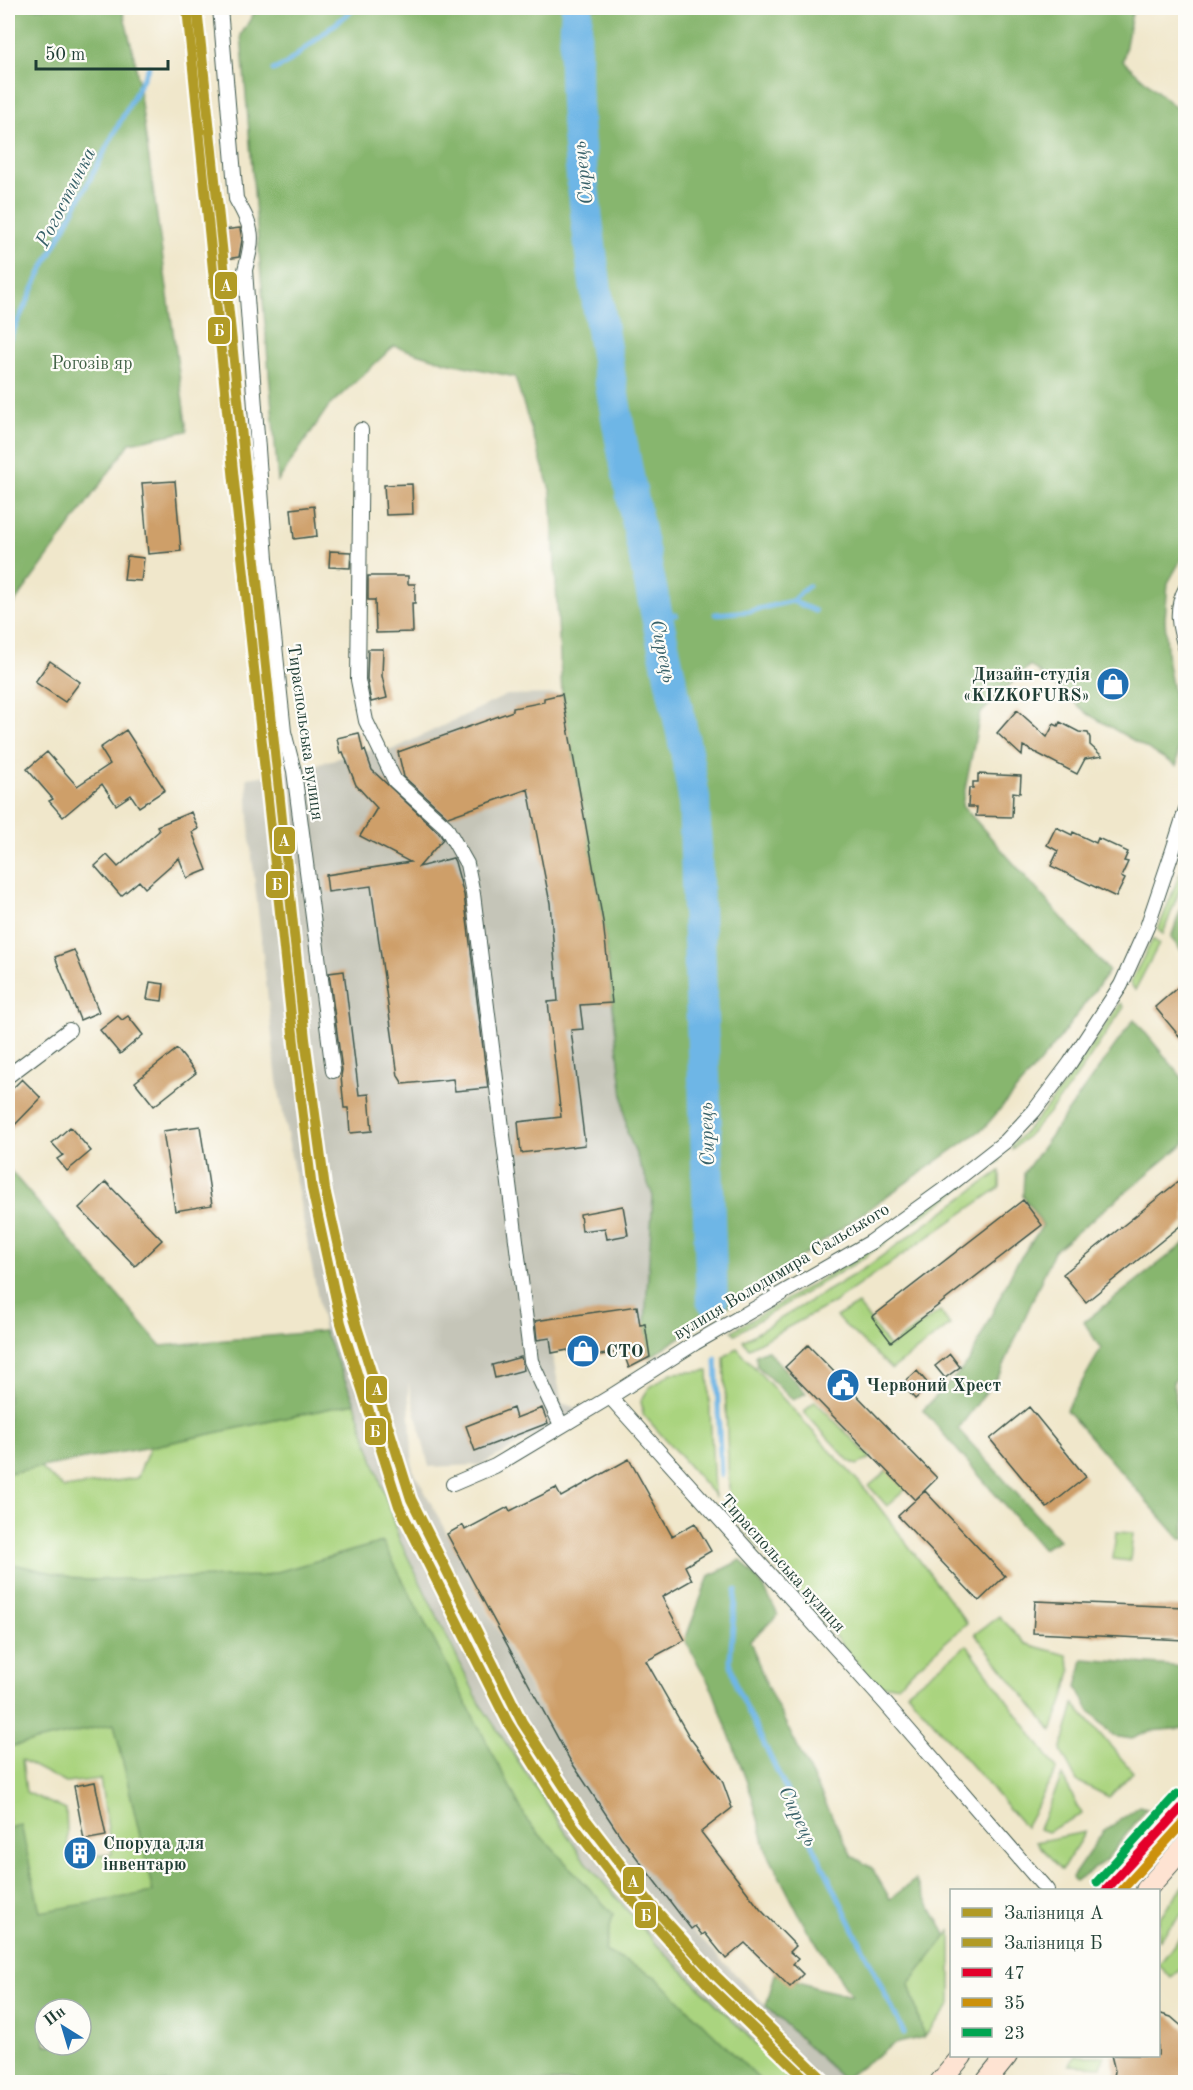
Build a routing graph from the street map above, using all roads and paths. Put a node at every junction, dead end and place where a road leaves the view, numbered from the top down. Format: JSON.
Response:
{"nodes":[{"id":1,"x":220,"y":8,"type":"edge"},
{"id":2,"x":361,"y":430,"type":"dead end"},
{"id":3,"x":1185,"y":588,"type":"edge"},
{"id":4,"x":1185,"y":650,"type":"edge"},
{"id":5,"x":1185,"y":808,"type":"edge"},
{"id":6,"x":69,"y":1030,"type":"dead end"},
{"id":7,"x":333,"y":1071,"type":"dead end"},
{"id":8,"x":8,"y":1076,"type":"edge"},
{"id":9,"x":610,"y":1397,"type":"junction"},
{"id":10,"x":561,"y":1425,"type":"junction"},
{"id":11,"x":453,"y":1485,"type":"dead end"},
{"id":12,"x":1185,"y":1803,"type":"edge"},
{"id":13,"x":1185,"y":1845,"type":"edge"},
{"id":14,"x":1046,"y":1889,"type":"edge"},
{"id":15,"x":1107,"y":1889,"type":"edge"},
{"id":16,"x":1147,"y":1889,"type":"edge"},
{"id":17,"x":960,"y":2057,"type":"edge"},
{"id":18,"x":1005,"y":2057,"type":"edge"},
{"id":19,"x":940,"y":2082,"type":"edge"},
{"id":20,"x":986,"y":2082,"type":"edge"}],
"edges":[{"from":1,"to":7,"type":"street","name":"Тираспольська вулиця"},
{"from":2,"to":10,"type":"street"},
{"from":3,"to":4,"type":"street"},
{"from":5,"to":9,"type":"street","name":"вулиця Володимира Сальського"},
{"from":6,"to":8,"type":"street"},
{"from":9,"to":10,"type":"street"},
{"from":9,"to":14,"type":"street","name":"Тираспольська вулиця"},
{"from":10,"to":11,"type":"street"},
{"from":12,"to":15,"type":"main road"},
{"from":13,"to":16,"type":"main road"},
{"from":17,"to":19,"type":"main road"},
{"from":18,"to":20,"type":"main road"}]}
